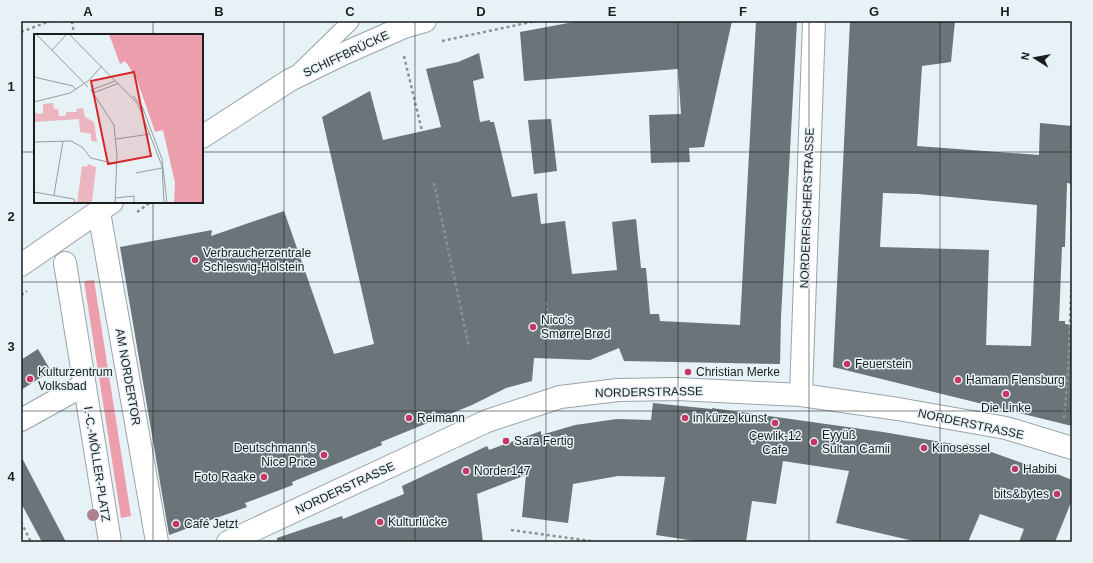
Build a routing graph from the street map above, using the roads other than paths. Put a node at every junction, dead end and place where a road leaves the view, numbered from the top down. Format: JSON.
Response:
{"nodes":[{"id":1,"x":351,"y":21,"type":"edge"},
{"id":2,"x":425,"y":21,"type":"edge"},
{"id":3,"x":814,"y":21,"type":"edge"},
{"id":4,"x":290,"y":80,"type":"junction"},
{"id":5,"x":203,"y":136,"type":"edge"},
{"id":6,"x":105,"y":207,"type":"edge"},
{"id":7,"x":65,"y":263,"type":"dead end"},
{"id":8,"x":21,"y":265,"type":"edge"},
{"id":9,"x":84,"y":385,"type":"junction"},
{"id":10,"x":801,"y":395,"type":"junction"},
{"id":11,"x":21,"y":420,"type":"edge"},
{"id":12,"x":1065,"y":446,"type":"edge"},
{"id":13,"x":110,"y":542,"type":"edge"},
{"id":14,"x":157,"y":542,"type":"edge"},
{"id":15,"x":228,"y":542,"type":"edge"}],
"edges":[{"from":1,"to":4,"type":"lane","name":"SCHIFFBRÜCKE"},
{"from":2,"to":4,"type":"street","name":"SCHIFFBRÜCKE"},
{"from":3,"to":10,"type":"street","name":"NORDERFISCHERSTRASSE"},
{"from":4,"to":5,"type":"street","name":"SCHIFFBRÜCKE"},
{"from":6,"to":8,"type":"street"},
{"from":6,"to":14,"type":"street","name":"AM NORDERTOR"},
{"from":7,"to":9,"type":"street","name":"I.-C.-MÖLLER-PLATZ"},
{"from":9,"to":11,"type":"street"},
{"from":9,"to":13,"type":"street","name":"I.-C.-MÖLLER-PLATZ"},
{"from":10,"to":12,"type":"street","name":"NORDERSTRASSE"},
{"from":10,"to":15,"type":"street","name":"NORDERSTRASSE"}]}
